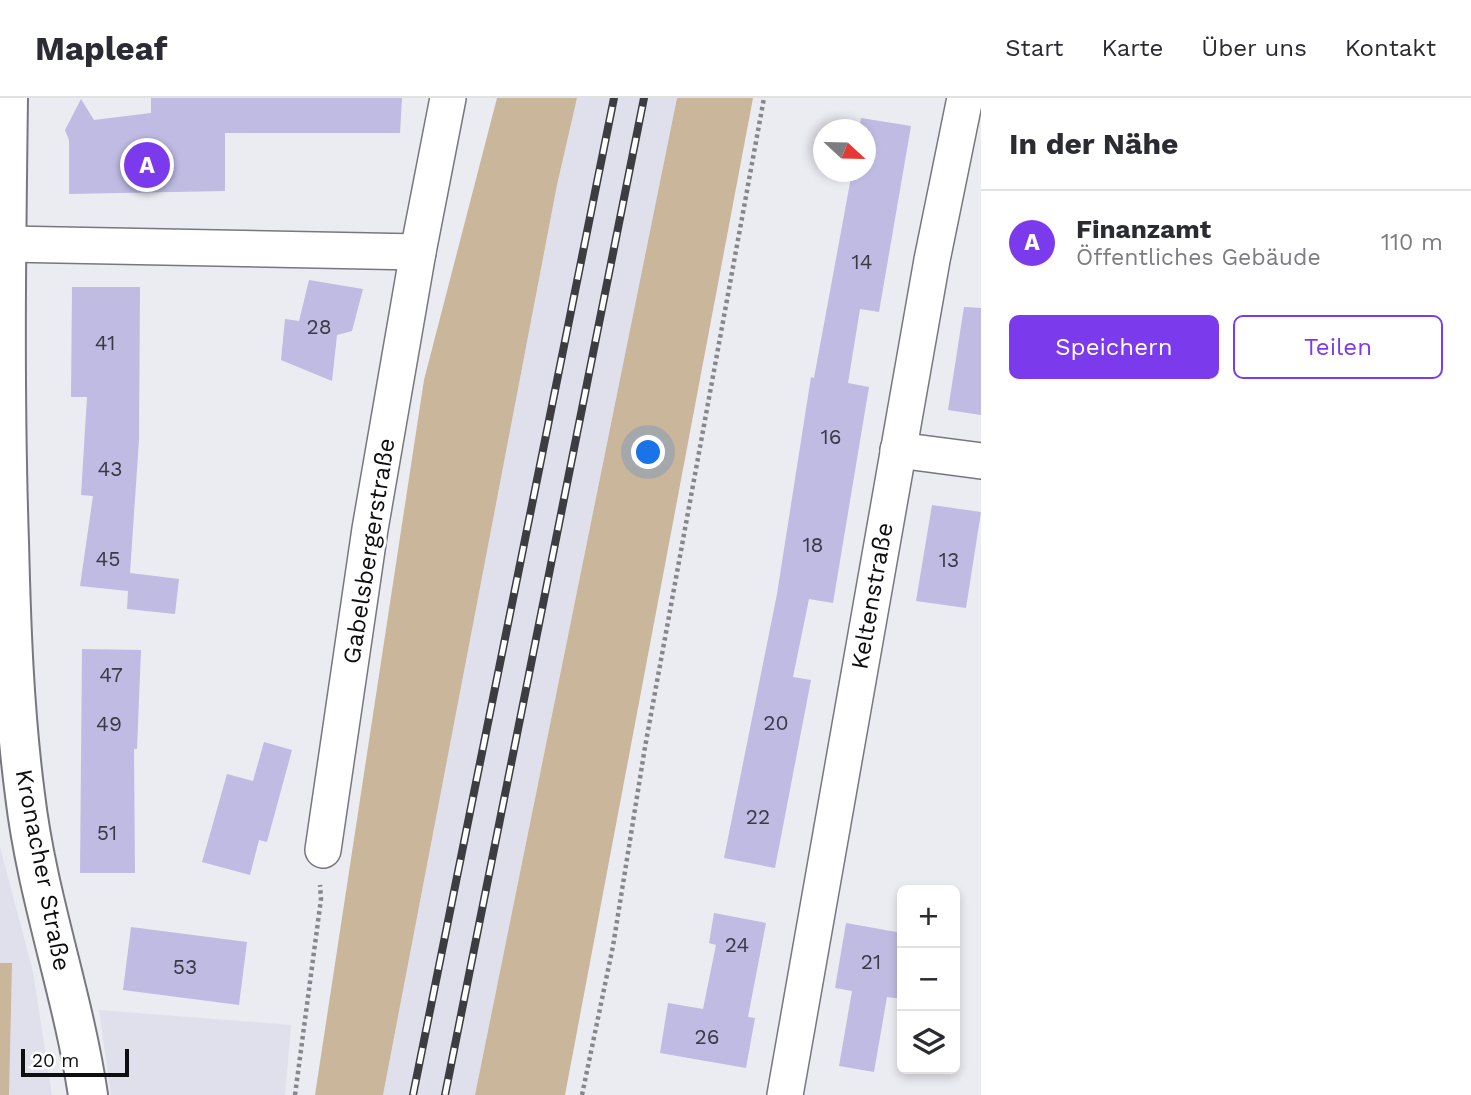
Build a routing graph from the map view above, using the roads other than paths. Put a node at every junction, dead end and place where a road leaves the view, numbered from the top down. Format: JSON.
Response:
{"nodes":[{"id":1,"x":8,"y":98,"type":"edge"},
{"id":2,"x":448,"y":98,"type":"edge"},
{"id":3,"x":965,"y":98,"type":"edge"},
{"id":4,"x":3,"y":180,"type":"edge"},
{"id":5,"x":8,"y":244,"type":"junction"},
{"id":6,"x":418,"y":252,"type":"junction"},
{"id":7,"x":898,"y":450,"type":"junction"},
{"id":8,"x":981,"y":461,"type":"edge"},
{"id":9,"x":323,"y":850,"type":"road end"},
{"id":10,"x":88,"y":1095,"type":"edge"},
{"id":11,"x":785,"y":1095,"type":"edge"}],
"edges":[{"from":1,"to":4,"type":"street","name":"Kronacher Straße"},
{"from":2,"to":6,"type":"street","name":"Gabelsbergerstraße"},
{"from":3,"to":7,"type":"street","name":"Keltenstraße"},
{"from":4,"to":5,"type":"street","name":"Kronacher Straße"},
{"from":5,"to":6,"type":"street"},
{"from":5,"to":10,"type":"street","name":"Kronacher Straße"},
{"from":6,"to":9,"type":"street","name":"Gabelsbergerstraße"},
{"from":7,"to":8,"type":"street"},
{"from":7,"to":11,"type":"street","name":"Keltenstraße"}]}
